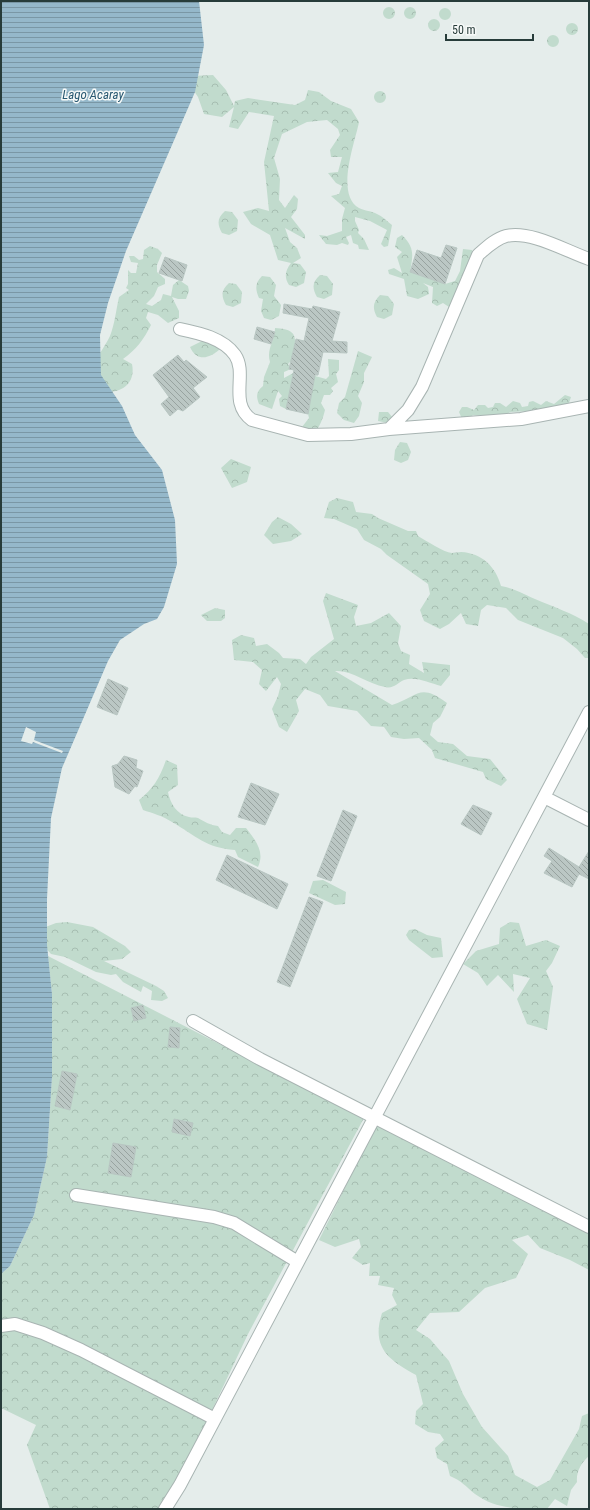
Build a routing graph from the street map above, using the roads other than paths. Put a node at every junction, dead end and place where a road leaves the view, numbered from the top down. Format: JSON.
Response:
{"nodes":[{"id":1,"x":589,"y":259,"type":"edge"},
{"id":2,"x":180,"y":329,"type":"dead end"},
{"id":3,"x":589,"y":406,"type":"edge"},
{"id":4,"x":389,"y":428,"type":"junction"},
{"id":5,"x":589,"y":712,"type":"edge"},
{"id":6,"x":544,"y":797,"type":"junction"},
{"id":7,"x":589,"y":820,"type":"edge"},
{"id":8,"x":193,"y":1021,"type":"dead end"},
{"id":9,"x":375,"y":1117,"type":"junction"},
{"id":10,"x":76,"y":1195,"type":"dead end"},
{"id":11,"x":589,"y":1227,"type":"edge"},
{"id":12,"x":298,"y":1262,"type":"junction"},
{"id":13,"x":1,"y":1326,"type":"edge"},
{"id":14,"x":214,"y":1419,"type":"junction"},
{"id":15,"x":165,"y":1509,"type":"edge"}],
"edges":[{"from":1,"to":4,"type":"street"},
{"from":2,"to":4,"type":"street"},
{"from":3,"to":4,"type":"street"},
{"from":5,"to":6,"type":"street"},
{"from":6,"to":7,"type":"street"},
{"from":6,"to":9,"type":"street"},
{"from":8,"to":9,"type":"street"},
{"from":9,"to":11,"type":"street"},
{"from":9,"to":12,"type":"street"},
{"from":10,"to":12,"type":"street"},
{"from":12,"to":14,"type":"street"},
{"from":13,"to":14,"type":"street"},
{"from":14,"to":15,"type":"street"}]}
